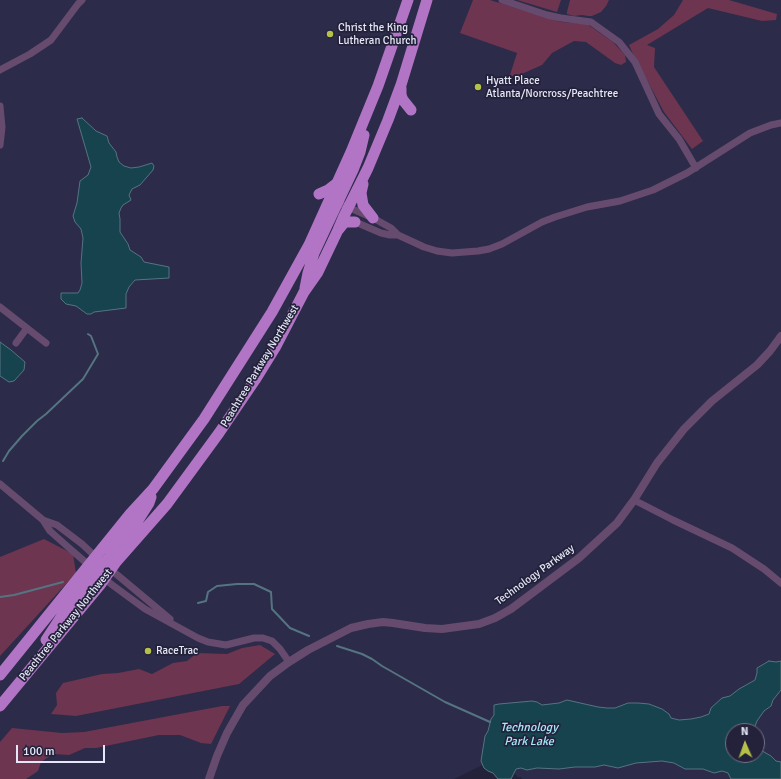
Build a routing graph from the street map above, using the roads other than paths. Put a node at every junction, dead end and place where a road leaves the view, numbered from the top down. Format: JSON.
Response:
{"nodes":[{"id":1,"x":82,"y":0,"type":"edge"},
{"id":2,"x":408,"y":0,"type":"edge"},
{"id":3,"x":428,"y":0,"type":"edge"},
{"id":4,"x":502,"y":0,"type":"edge"},
{"id":5,"x":0,"y":70,"type":"edge"},
{"id":6,"x":401,"y":85,"type":"junction"},
{"id":7,"x":0,"y":106,"type":"edge"},
{"id":8,"x":365,"y":119,"type":"junction"},
{"id":9,"x":388,"y":120,"type":"junction"},
{"id":10,"x":781,"y":122,"type":"edge"},
{"id":11,"x":0,"y":145,"type":"edge"},
{"id":12,"x":368,"y":168,"type":"junction"},
{"id":13,"x":696,"y":168,"type":"junction"},
{"id":14,"x":338,"y":181,"type":"junction"},
{"id":15,"x":319,"y":194,"type":"dead end"},
{"id":16,"x":337,"y":207,"type":"junction"},
{"id":17,"x":373,"y":218,"type":"junction"},
{"id":18,"x":355,"y":222,"type":"junction"},
{"id":19,"x":338,"y":230,"type":"junction"},
{"id":20,"x":398,"y":235,"type":"junction"},
{"id":21,"x":304,"y":292,"type":"junction"},
{"id":22,"x":0,"y":307,"type":"edge"},
{"id":23,"x":27,"y":328,"type":"junction"},
{"id":24,"x":781,"y":336,"type":"edge"},
{"id":25,"x":16,"y":343,"type":"dead end"},
{"id":26,"x":46,"y":343,"type":"dead end"},
{"id":27,"x":0,"y":484,"type":"edge"},
{"id":28,"x":634,"y":500,"type":"junction"},
{"id":29,"x":43,"y":520,"type":"junction"},
{"id":30,"x":100,"y":567,"type":"junction"},
{"id":31,"x":781,"y":583,"type":"edge"},
{"id":32,"x":179,"y":628,"type":"junction"},
{"id":33,"x":289,"y":662,"type":"junction"},
{"id":34,"x":0,"y":675,"type":"edge"},
{"id":35,"x":0,"y":706,"type":"edge"},
{"id":36,"x":208,"y":779,"type":"edge"}],
"edges":[{"from":1,"to":5,"type":"street"},
{"from":2,"to":8,"type":"highway","name":"Peachtree Parkway Northwest"},
{"from":3,"to":6,"type":"highway","name":"Peachtree Parkway Northwest"},
{"from":4,"to":13,"type":"street"},
{"from":6,"to":9,"type":"highway","name":"Peachtree Parkway Northwest"},
{"from":6,"to":9,"type":"highway"},
{"from":7,"to":11,"type":"street"},
{"from":8,"to":14,"type":"highway","name":"Peachtree Parkway Northwest"},
{"from":8,"to":16,"type":"highway"},
{"from":9,"to":12,"type":"highway","name":"Peachtree Parkway Northwest"},
{"from":10,"to":13,"type":"street"},
{"from":12,"to":16,"type":"highway","name":"Peachtree Parkway Northwest"},
{"from":12,"to":17,"type":"highway"},
{"from":13,"to":20,"type":"street"},
{"from":14,"to":15,"type":"highway"},
{"from":14,"to":16,"type":"highway","name":"Peachtree Parkway Northwest"},
{"from":16,"to":17,"type":"street"},
{"from":16,"to":18,"type":"street"},
{"from":16,"to":19,"type":"highway","name":"Peachtree Parkway Northwest"},
{"from":16,"to":21,"type":"highway"},
{"from":16,"to":30,"type":"highway","name":"Peachtree Parkway Northwest"},
{"from":17,"to":20,"type":"street"},
{"from":18,"to":19,"type":"highway"},
{"from":18,"to":20,"type":"street"},
{"from":19,"to":21,"type":"highway","name":"Peachtree Parkway Northwest"},
{"from":21,"to":30,"type":"highway","name":"Peachtree Parkway Northwest"},
{"from":22,"to":23,"type":"street"},
{"from":23,"to":25,"type":"street"},
{"from":23,"to":26,"type":"street"},
{"from":24,"to":28,"type":"street","name":"Technology Parkway"},
{"from":27,"to":29,"type":"street"},
{"from":28,"to":31,"type":"street"},
{"from":28,"to":33,"type":"street","name":"Technology Parkway"},
{"from":29,"to":30,"type":"street"},
{"from":29,"to":30,"type":"street"},
{"from":30,"to":32,"type":"street"},
{"from":30,"to":32,"type":"street"},
{"from":30,"to":34,"type":"highway","name":"Peachtree Parkway Northwest"},
{"from":30,"to":35,"type":"highway","name":"Peachtree Parkway Northwest"},
{"from":32,"to":33,"type":"street"},
{"from":33,"to":36,"type":"street","name":"Technology Parkway"}]}
